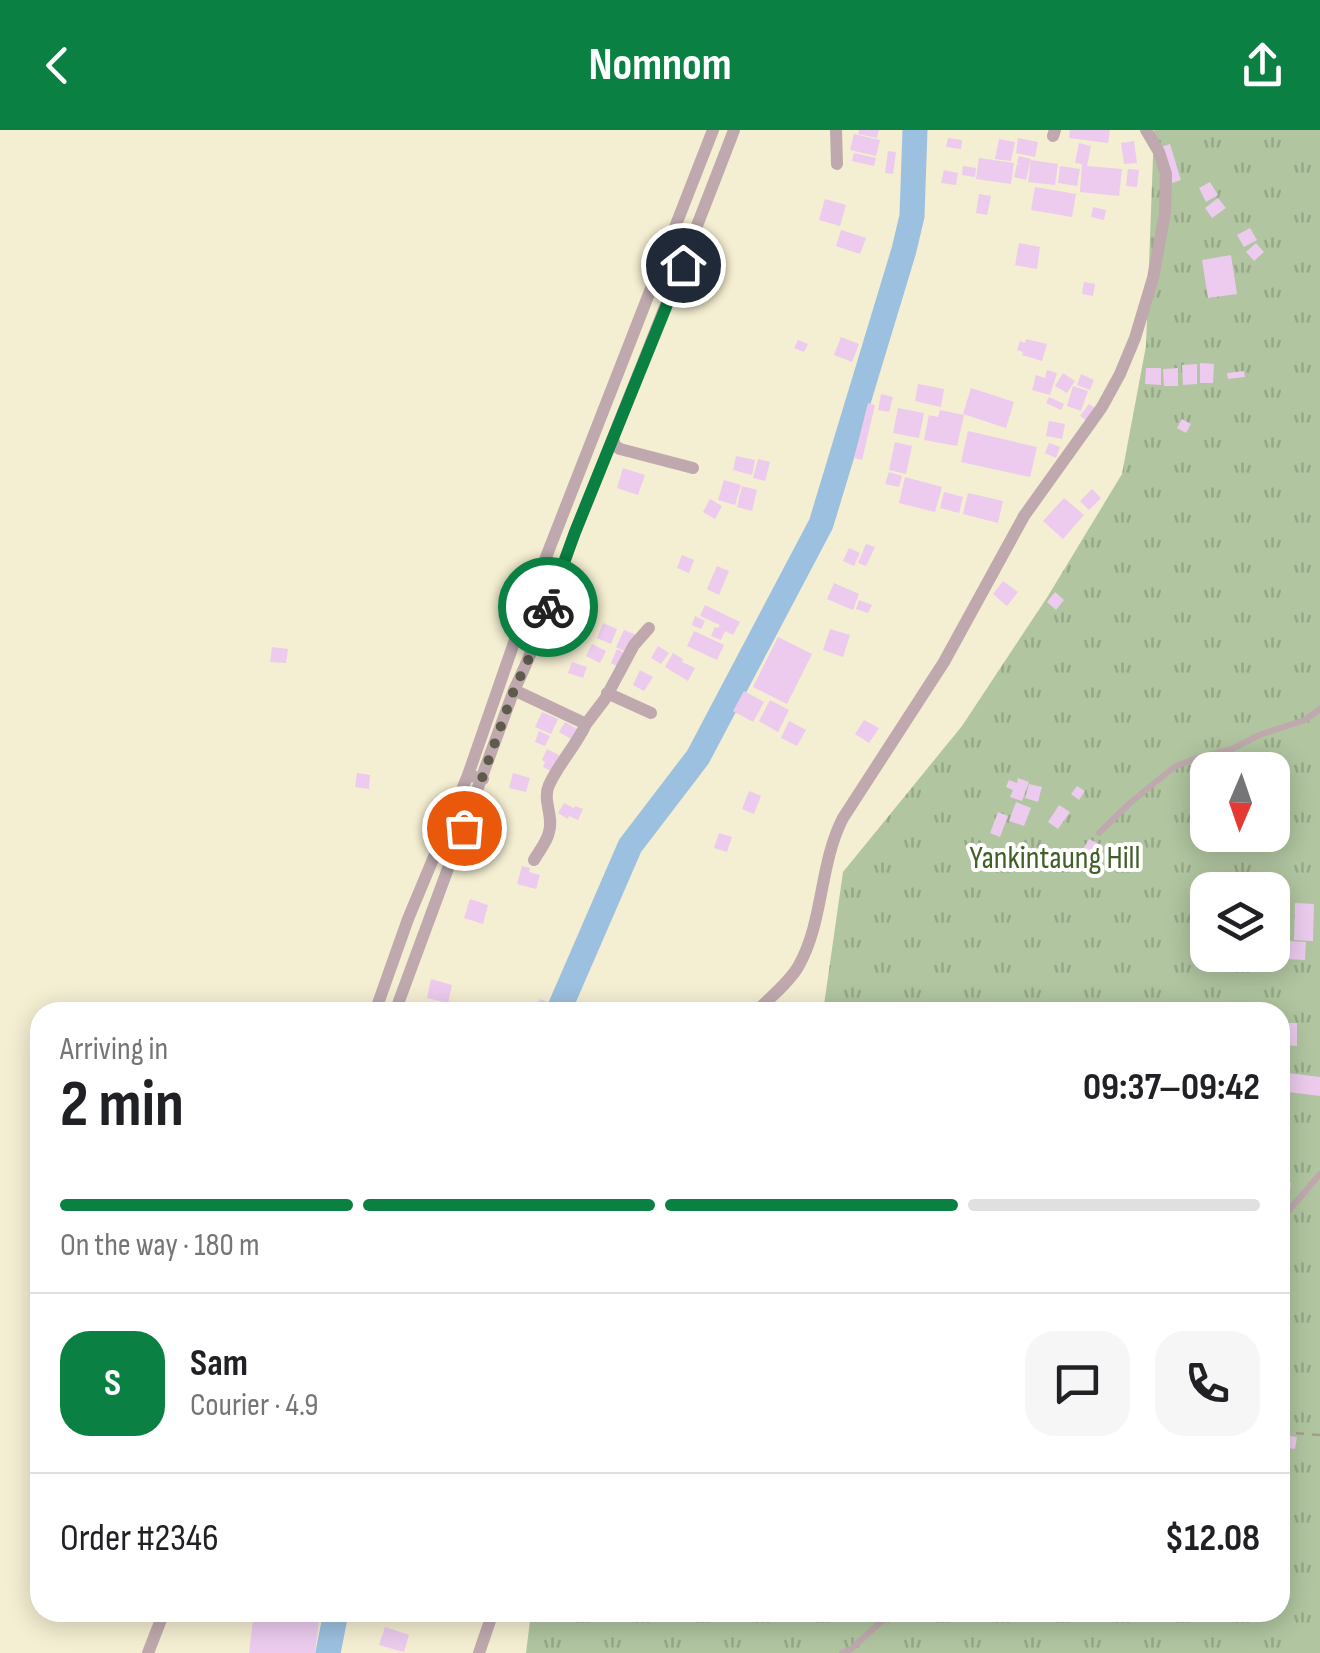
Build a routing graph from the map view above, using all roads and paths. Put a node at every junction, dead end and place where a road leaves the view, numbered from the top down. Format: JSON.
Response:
{"nodes":[{"id":1,"x":713,"y":130,"type":"edge"},
{"id":2,"x":734,"y":130,"type":"edge"},
{"id":3,"x":836,"y":130,"type":"edge"},
{"id":4,"x":1146,"y":130,"type":"edge"},
{"id":5,"x":838,"y":164,"type":"dead end"},
{"id":6,"x":613,"y":438,"type":"junction"},
{"id":7,"x":693,"y":468,"type":"dead end"},
{"id":8,"x":649,"y":628,"type":"dead end"},
{"id":9,"x":517,"y":665,"type":"junction"},
{"id":10,"x":514,"y":690,"type":"junction"},
{"id":11,"x":607,"y":693,"type":"junction"},
{"id":12,"x":1320,"y":709,"type":"edge"},
{"id":13,"x":651,"y":713,"type":"dead end"},
{"id":14,"x":586,"y":724,"type":"junction"},
{"id":15,"x":476,"y":776,"type":"junction"},
{"id":16,"x":1098,"y":833,"type":"dead end"},
{"id":17,"x":534,"y":860,"type":"dead end"},
{"id":18,"x":379,"y":1002,"type":"edge"},
{"id":19,"x":399,"y":1002,"type":"edge"},
{"id":20,"x":766,"y":1002,"type":"edge"},
{"id":21,"x":1320,"y":1174,"type":"edge"},
{"id":22,"x":1290,"y":1209,"type":"edge"},
{"id":23,"x":1290,"y":1433,"type":"edge"},
{"id":24,"x":1320,"y":1435,"type":"edge"},
{"id":25,"x":160,"y":1622,"type":"edge"},
{"id":26,"x":490,"y":1622,"type":"edge"},
{"id":27,"x":881,"y":1622,"type":"edge"},
{"id":28,"x":148,"y":1653,"type":"edge"},
{"id":29,"x":479,"y":1653,"type":"edge"},
{"id":30,"x":842,"y":1653,"type":"edge"}],
"edges":[{"from":1,"to":9,"type":"street"},
{"from":2,"to":6,"type":"street"},
{"from":3,"to":5,"type":"street"},
{"from":4,"to":20,"type":"street"},
{"from":6,"to":7,"type":"street"},
{"from":6,"to":9,"type":"street"},
{"from":8,"to":11,"type":"street"},
{"from":9,"to":10,"type":"street"},
{"from":9,"to":15,"type":"street"},
{"from":10,"to":14,"type":"street"},
{"from":10,"to":15,"type":"street"},
{"from":11,"to":13,"type":"street"},
{"from":11,"to":14,"type":"street"},
{"from":12,"to":16,"type":"lane"},
{"from":14,"to":17,"type":"street"},
{"from":15,"to":18,"type":"street"},
{"from":15,"to":19,"type":"street"},
{"from":21,"to":22,"type":"lane"},
{"from":23,"to":24,"type":"path"},
{"from":25,"to":28,"type":"street"},
{"from":26,"to":29,"type":"street"},
{"from":27,"to":30,"type":"lane"}]}
